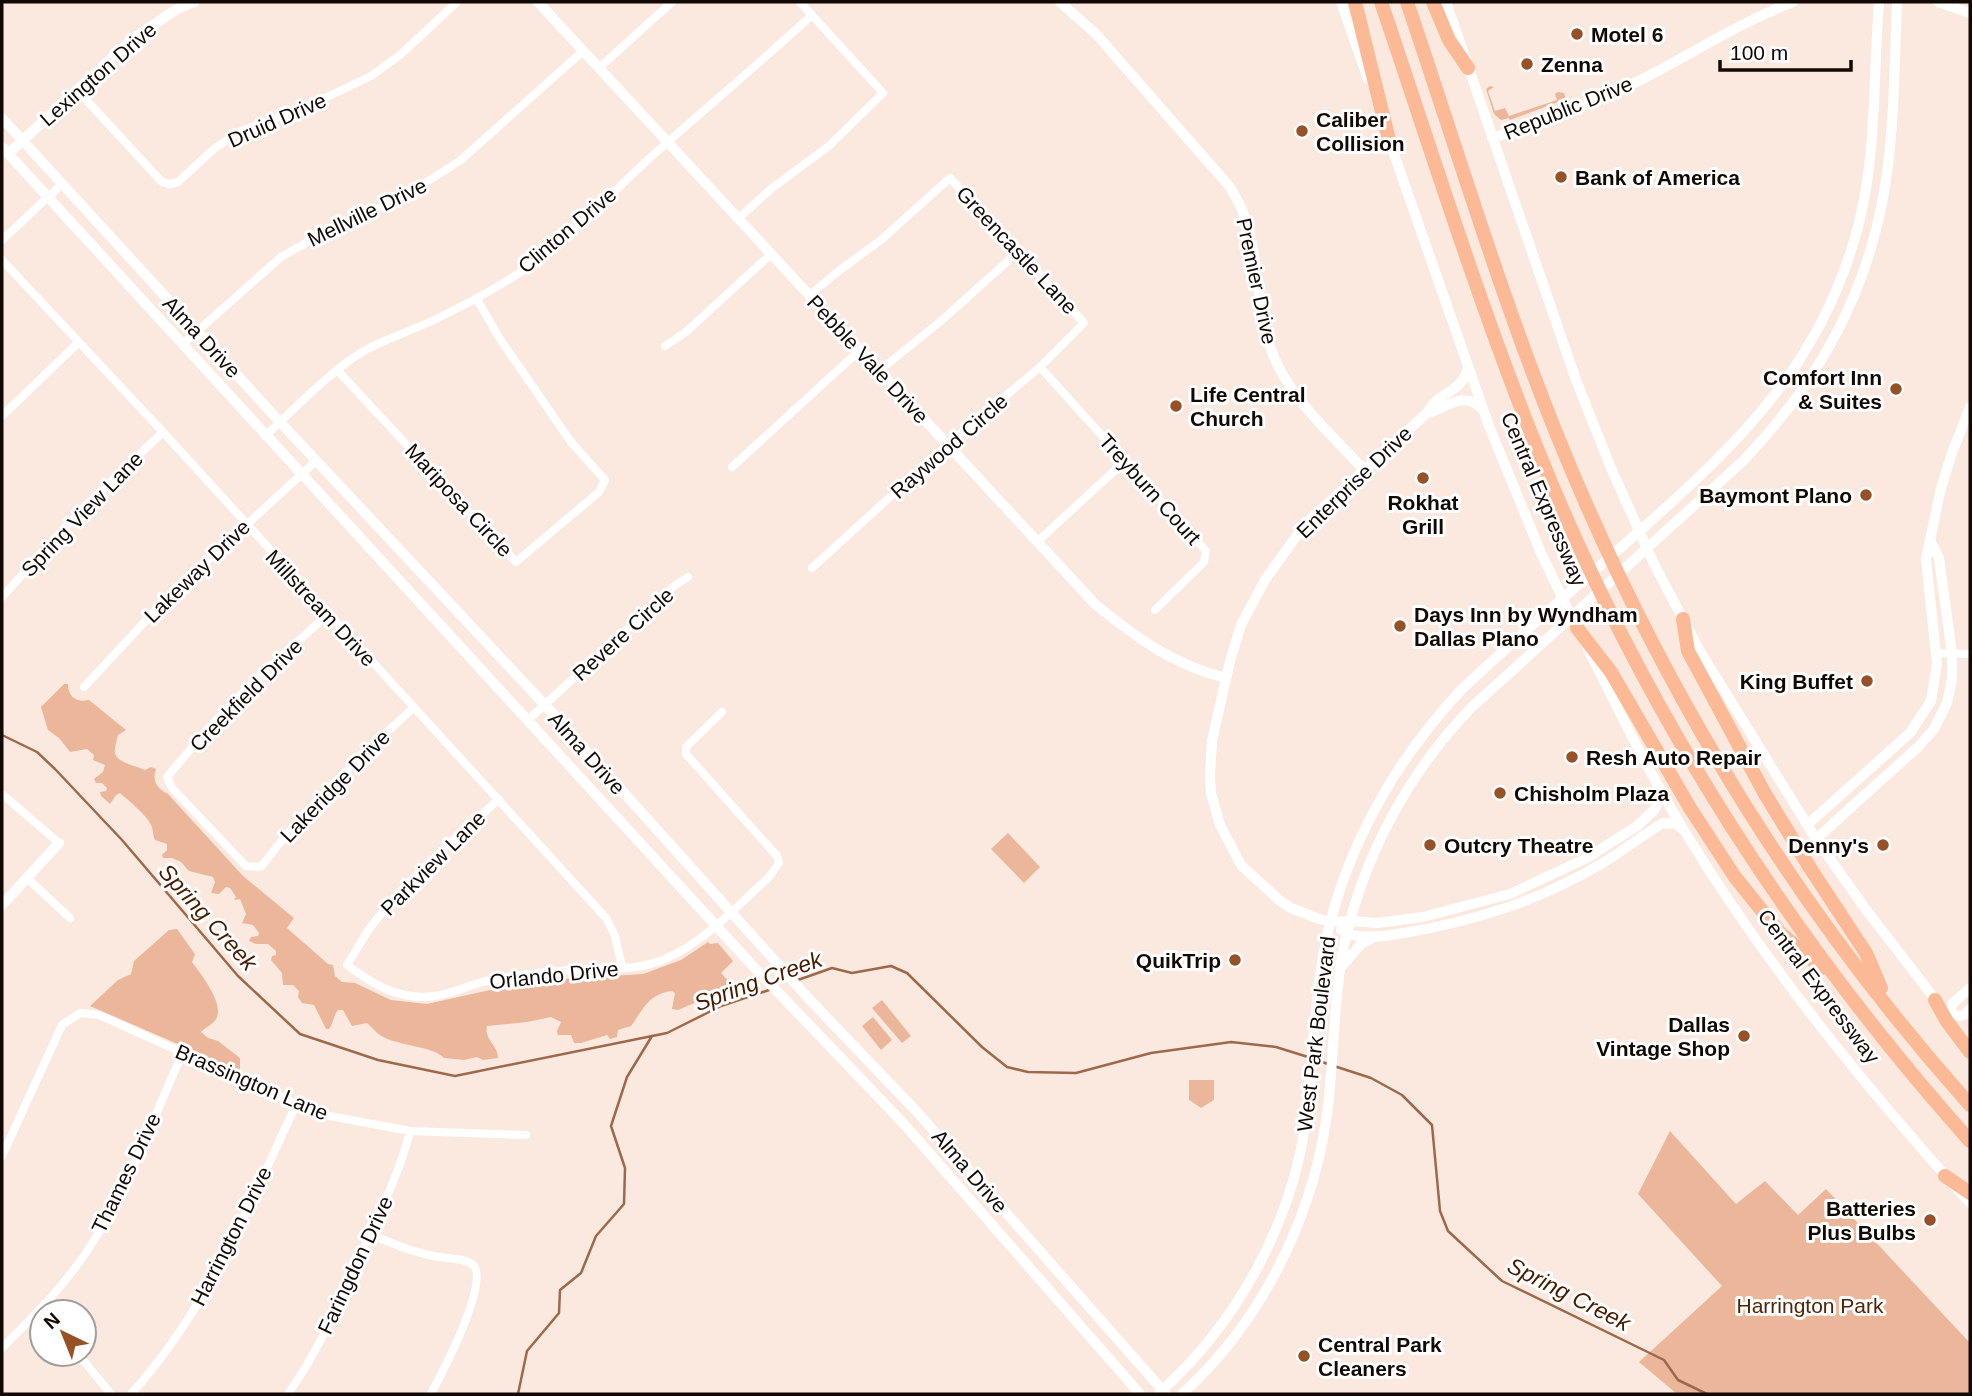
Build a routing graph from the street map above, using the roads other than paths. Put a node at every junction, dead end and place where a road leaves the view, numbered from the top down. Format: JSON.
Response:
{"nodes":[{"id":1,"x":194,"y":2,"type":"edge"},
{"id":2,"x":457,"y":2,"type":"edge"},
{"id":3,"x":538,"y":2,"type":"edge"},
{"id":4,"x":672,"y":2,"type":"edge"},
{"id":5,"x":800,"y":2,"type":"edge"},
{"id":6,"x":1060,"y":2,"type":"edge"},
{"id":7,"x":1341,"y":2,"type":"edge"},
{"id":8,"x":1355,"y":2,"type":"edge"},
{"id":9,"x":1381,"y":2,"type":"edge"},
{"id":10,"x":1407,"y":2,"type":"edge"},
{"id":11,"x":1433,"y":2,"type":"edge"},
{"id":12,"x":1446,"y":2,"type":"edge"},
{"id":13,"x":1793,"y":2,"type":"edge"},
{"id":14,"x":1879,"y":2,"type":"edge"},
{"id":15,"x":1897,"y":2,"type":"edge"},
{"id":16,"x":1938,"y":2,"type":"edge"},
{"id":17,"x":1970,"y":13,"type":"edge"},
{"id":18,"x":812,"y":15,"type":"junction"},
{"id":19,"x":583,"y":51,"type":"junction"},
{"id":20,"x":599,"y":68,"type":"junction"},
{"id":21,"x":1468,"y":68,"type":"junction"},
{"id":22,"x":77,"y":90,"type":"junction"},
{"id":23,"x":2,"y":118,"type":"edge"},
{"id":24,"x":1492,"y":138,"type":"junction"},
{"id":25,"x":22,"y":140,"type":"junction"},
{"id":26,"x":1389,"y":140,"type":"junction"},
{"id":27,"x":668,"y":141,"type":"junction"},
{"id":28,"x":5,"y":150,"type":"edge"},
{"id":29,"x":62,"y":184,"type":"junction"},
{"id":30,"x":48,"y":197,"type":"junction"},
{"id":31,"x":1864,"y":199,"type":"junction"},
{"id":32,"x":1882,"y":202,"type":"junction"},
{"id":33,"x":739,"y":218,"type":"junction"},
{"id":34,"x":2,"y":240,"type":"edge"},
{"id":35,"x":1019,"y":251,"type":"junction"},
{"id":36,"x":771,"y":254,"type":"junction"},
{"id":37,"x":2,"y":260,"type":"edge"},
{"id":38,"x":810,"y":295,"type":"junction"},
{"id":39,"x":476,"y":298,"type":"junction"},
{"id":40,"x":1822,"y":321,"type":"junction"},
{"id":41,"x":1084,"y":323,"type":"joint"},
{"id":42,"x":1841,"y":328,"type":"junction"},
{"id":43,"x":196,"y":331,"type":"junction"},
{"id":44,"x":79,"y":342,"type":"junction"},
{"id":45,"x":183,"y":344,"type":"junction"},
{"id":46,"x":665,"y":346,"type":"dead end"},
{"id":47,"x":860,"y":350,"type":"junction"},
{"id":48,"x":1040,"y":367,"type":"junction"},
{"id":49,"x":1468,"y":367,"type":"junction"},
{"id":50,"x":338,"y":370,"type":"junction"},
{"id":51,"x":879,"y":371,"type":"junction"},
{"id":52,"x":1970,"y":407,"type":"edge"},
{"id":53,"x":1483,"y":411,"type":"junction"},
{"id":54,"x":1427,"y":413,"type":"junction"},
{"id":55,"x":2,"y":416,"type":"edge"},
{"id":56,"x":280,"y":422,"type":"junction"},
{"id":57,"x":163,"y":432,"type":"junction"},
{"id":58,"x":265,"y":436,"type":"junction"},
{"id":59,"x":947,"y":445,"type":"junction"},
{"id":60,"x":316,"y":461,"type":"junction"},
{"id":61,"x":1125,"y":461,"type":"junction"},
{"id":62,"x":732,"y":467,"type":"dead end"},
{"id":63,"x":1364,"y":470,"type":"junction"},
{"id":64,"x":301,"y":474,"type":"junction"},
{"id":65,"x":245,"y":525,"type":"junction"},
{"id":66,"x":1037,"y":542,"type":"junction"},
{"id":67,"x":1931,"y":542,"type":"junction"},
{"id":68,"x":812,"y":568,"type":"dead end"},
{"id":69,"x":688,"y":577,"type":"dead end"},
{"id":70,"x":2,"y":597,"type":"edge"},
{"id":71,"x":1155,"y":610,"type":"dead end"},
{"id":72,"x":327,"y":615,"type":"junction"},
{"id":73,"x":1683,"y":619,"type":"junction"},
{"id":74,"x":1577,"y":628,"type":"junction"},
{"id":75,"x":1936,"y":653,"type":"junction"},
{"id":76,"x":1952,"y":654,"type":"junction"},
{"id":77,"x":1970,"y":654,"type":"edge"},
{"id":78,"x":1226,"y":678,"type":"junction"},
{"id":79,"x":84,"y":687,"type":"dead end"},
{"id":80,"x":545,"y":705,"type":"junction"},
{"id":81,"x":413,"y":708,"type":"junction"},
{"id":82,"x":722,"y":712,"type":"dead end"},
{"id":83,"x":528,"y":720,"type":"junction"},
{"id":84,"x":1917,"y":726,"type":"junction"},
{"id":85,"x":1928,"y":735,"type":"junction"},
{"id":86,"x":1891,"y":750,"type":"junction"},
{"id":87,"x":1902,"y":761,"type":"junction"},
{"id":88,"x":1660,"y":789,"type":"junction"},
{"id":89,"x":2,"y":794,"type":"edge"},
{"id":90,"x":499,"y":799,"type":"junction"},
{"id":91,"x":1807,"y":825,"type":"junction"},
{"id":92,"x":1685,"y":832,"type":"junction"},
{"id":93,"x":1816,"y":839,"type":"junction"},
{"id":94,"x":60,"y":843,"type":"joint"},
{"id":95,"x":1587,"y":858,"type":"junction"},
{"id":96,"x":261,"y":867,"type":"joint"},
{"id":97,"x":1593,"y":869,"type":"junction"},
{"id":98,"x":27,"y":878,"type":"junction"},
{"id":99,"x":2,"y":905,"type":"edge"},
{"id":100,"x":1465,"y":908,"type":"junction"},
{"id":101,"x":730,"y":911,"type":"junction"},
{"id":102,"x":70,"y":918,"type":"dead end"},
{"id":103,"x":1467,"y":920,"type":"junction"},
{"id":104,"x":1350,"y":921,"type":"junction"},
{"id":105,"x":1331,"y":922,"type":"junction"},
{"id":106,"x":716,"y":925,"type":"junction"},
{"id":107,"x":1347,"y":934,"type":"junction"},
{"id":108,"x":1376,"y":936,"type":"junction"},
{"id":109,"x":347,"y":965,"type":"joint"},
{"id":110,"x":622,"y":967,"type":"junction"},
{"id":111,"x":1340,"y":968,"type":"junction"},
{"id":112,"x":1840,"y":983,"type":"junction"},
{"id":113,"x":1970,"y":988,"type":"edge"},
{"id":114,"x":1935,"y":1000,"type":"junction"},
{"id":115,"x":1889,"y":1009,"type":"junction"},
{"id":116,"x":1970,"y":1009,"type":"edge"},
{"id":117,"x":1949,"y":1017,"type":"junction"},
{"id":118,"x":1970,"y":1041,"type":"edge"},
{"id":119,"x":183,"y":1052,"type":"junction"},
{"id":120,"x":1970,"y":1052,"type":"edge"},
{"id":121,"x":877,"y":1070,"type":"junction"},
{"id":122,"x":864,"y":1082,"type":"junction"},
{"id":123,"x":296,"y":1105,"type":"junction"},
{"id":124,"x":1970,"y":1105,"type":"edge"},
{"id":125,"x":410,"y":1131,"type":"junction"},
{"id":126,"x":526,"y":1135,"type":"dead end"},
{"id":127,"x":1970,"y":1140,"type":"edge"},
{"id":128,"x":2,"y":1156,"type":"edge"},
{"id":129,"x":1296,"y":1167,"type":"junction"},
{"id":130,"x":1314,"y":1173,"type":"junction"},
{"id":131,"x":1945,"y":1175,"type":"junction"},
{"id":132,"x":1970,"y":1193,"type":"edge"},
{"id":133,"x":1970,"y":1203,"type":"edge"},
{"id":134,"x":370,"y":1234,"type":"junction"},
{"id":135,"x":1029,"y":1238,"type":"junction"},
{"id":136,"x":1015,"y":1251,"type":"junction"},
{"id":137,"x":51,"y":1298,"type":"edge"},
{"id":138,"x":28,"y":1323,"type":"edge"},
{"id":139,"x":2,"y":1348,"type":"edge"},
{"id":140,"x":90,"y":1368,"type":"edge"},
{"id":141,"x":1162,"y":1393,"type":"edge"},
{"id":142,"x":111,"y":1394,"type":"edge"},
{"id":143,"x":131,"y":1394,"type":"edge"},
{"id":144,"x":288,"y":1394,"type":"edge"},
{"id":145,"x":431,"y":1394,"type":"edge"},
{"id":146,"x":1140,"y":1394,"type":"edge"},
{"id":147,"x":1182,"y":1394,"type":"edge"}],
"edges":[{"from":1,"to":22,"type":"main road","name":"Lexington Drive"},
{"from":2,"to":22,"type":"street","name":"Druid Drive"},
{"from":3,"to":19,"type":"main road","name":"Pebble Vale Drive"},
{"from":4,"to":20,"type":"street"},
{"from":5,"to":18,"type":"street"},
{"from":6,"to":63,"type":"main road","name":"Premier Drive"},
{"from":7,"to":26,"type":"main road","name":"Central Expressway"},
{"from":8,"to":26,"type":"highway"},
{"from":9,"to":112,"type":"highway","name":"Central Expressway"},
{"from":10,"to":115,"type":"highway","name":"Central Expressway"},
{"from":11,"to":21,"type":"highway"},
{"from":12,"to":21,"type":"main road"},
{"from":13,"to":24,"type":"main road","name":"Republic Drive"},
{"from":14,"to":31,"type":"main road","name":"West Park Boulevard"},
{"from":15,"to":32,"type":"main road","name":"West Park Boulevard"},
{"from":16,"to":17,"type":"main road"},
{"from":18,"to":27,"type":"street","name":"Clinton Drive"},
{"from":18,"to":33,"type":"street"},
{"from":19,"to":20,"type":"main road","name":"Pebble Vale Drive"},
{"from":19,"to":43,"type":"street","name":"Mellville Drive"},
{"from":20,"to":27,"type":"main road","name":"Pebble Vale Drive"},
{"from":21,"to":24,"type":"main road"},
{"from":22,"to":25,"type":"main road","name":"Lexington Drive"},
{"from":23,"to":25,"type":"main road","name":"Alma Drive"},
{"from":24,"to":73,"type":"main road"},
{"from":25,"to":28,"type":"main road","name":"Lexington Drive"},
{"from":25,"to":29,"type":"main road","name":"Alma Drive"},
{"from":26,"to":49,"type":"main road","name":"Central Expressway"},
{"from":27,"to":33,"type":"main road","name":"Pebble Vale Drive"},
{"from":27,"to":39,"type":"street","name":"Clinton Drive"},
{"from":28,"to":30,"type":"main road","name":"Alma Drive"},
{"from":29,"to":30,"type":"street"},
{"from":29,"to":43,"type":"main road","name":"Alma Drive"},
{"from":30,"to":34,"type":"street"},
{"from":30,"to":45,"type":"main road","name":"Alma Drive"},
{"from":31,"to":32,"type":"main road"},
{"from":31,"to":40,"type":"main road","name":"West Park Boulevard"},
{"from":32,"to":42,"type":"main road","name":"West Park Boulevard"},
{"from":33,"to":36,"type":"main road","name":"Pebble Vale Drive"},
{"from":35,"to":38,"type":"street","name":"Greencastle Lane"},
{"from":35,"to":41,"type":"street","name":"Greencastle Lane"},
{"from":35,"to":51,"type":"street"},
{"from":36,"to":38,"type":"main road","name":"Pebble Vale Drive"},
{"from":36,"to":46,"type":"street"},
{"from":37,"to":44,"type":"street","name":"Millstream Drive"},
{"from":38,"to":47,"type":"main road","name":"Pebble Vale Drive"},
{"from":39,"to":50,"type":"street","name":"Clinton Drive"},
{"from":39,"to":50,"type":"street","name":"Mariposa Circle"},
{"from":40,"to":42,"type":"main road"},
{"from":40,"to":105,"type":"main road","name":"West Park Boulevard"},
{"from":41,"to":48,"type":"street","name":"Raywood Circle"},
{"from":42,"to":104,"type":"main road","name":"West Park Boulevard"},
{"from":43,"to":45,"type":"street","name":"Mellville Drive"},
{"from":43,"to":56,"type":"main road","name":"Alma Drive"},
{"from":44,"to":55,"type":"street"},
{"from":44,"to":57,"type":"street","name":"Millstream Drive"},
{"from":45,"to":58,"type":"main road","name":"Alma Drive"},
{"from":47,"to":51,"type":"main road","name":"Pebble Vale Drive"},
{"from":47,"to":62,"type":"street"},
{"from":48,"to":59,"type":"street","name":"Raywood Circle"},
{"from":48,"to":61,"type":"street","name":"Treyburn Court"},
{"from":49,"to":53,"type":"main road","name":"Central Expressway"},
{"from":49,"to":54,"type":"main road","name":"Enterprise Drive"},
{"from":50,"to":56,"type":"street","name":"Clinton Drive"},
{"from":51,"to":59,"type":"main road","name":"Pebble Vale Drive"},
{"from":52,"to":67,"type":"main road"},
{"from":53,"to":54,"type":"main road","name":"Enterprise Drive"},
{"from":53,"to":74,"type":"main road","name":"Central Expressway"},
{"from":54,"to":63,"type":"main road","name":"Enterprise Drive"},
{"from":56,"to":58,"type":"street","name":"Clinton Drive"},
{"from":56,"to":60,"type":"main road","name":"Alma Drive"},
{"from":57,"to":65,"type":"street","name":"Millstream Drive"},
{"from":57,"to":70,"type":"street","name":"Spring View Lane"},
{"from":58,"to":64,"type":"main road","name":"Alma Drive"},
{"from":59,"to":66,"type":"main road","name":"Pebble Vale Drive"},
{"from":59,"to":68,"type":"street","name":"Raywood Circle"},
{"from":60,"to":64,"type":"street","name":"Lakeway Drive"},
{"from":60,"to":80,"type":"main road","name":"Alma Drive"},
{"from":61,"to":66,"type":"street"},
{"from":61,"to":71,"type":"street","name":"Treyburn Court"},
{"from":63,"to":78,"type":"main road","name":"Enterprise Drive"},
{"from":64,"to":65,"type":"street","name":"Lakeway Drive"},
{"from":64,"to":83,"type":"main road","name":"Alma Drive"},
{"from":65,"to":72,"type":"street","name":"Millstream Drive"},
{"from":65,"to":79,"type":"street","name":"Lakeway Drive"},
{"from":66,"to":78,"type":"main road","name":"Pebble Vale Drive"},
{"from":67,"to":75,"type":"main road"},
{"from":67,"to":76,"type":"main road"},
{"from":69,"to":80,"type":"street","name":"Revere Circle"},
{"from":72,"to":81,"type":"street","name":"Millstream Drive"},
{"from":72,"to":96,"type":"street","name":"Creekfield Drive"},
{"from":73,"to":91,"type":"main road"},
{"from":73,"to":115,"type":"highway"},
{"from":74,"to":88,"type":"main road","name":"Central Expressway"},
{"from":74,"to":112,"type":"highway"},
{"from":75,"to":76,"type":"street"},
{"from":75,"to":84,"type":"main road"},
{"from":76,"to":77,"type":"street"},
{"from":76,"to":85,"type":"main road"},
{"from":78,"to":105,"type":"main road","name":"Enterprise Drive"},
{"from":80,"to":83,"type":"street","name":"Revere Circle"},
{"from":80,"to":101,"type":"main road","name":"Alma Drive"},
{"from":81,"to":90,"type":"street","name":"Millstream Drive"},
{"from":81,"to":96,"type":"street","name":"Lakeridge Drive"},
{"from":82,"to":101,"type":"street","name":"Orlando Drive"},
{"from":83,"to":106,"type":"main road","name":"Alma Drive"},
{"from":84,"to":85,"type":"main road"},
{"from":84,"to":86,"type":"main road"},
{"from":85,"to":87,"type":"main road"},
{"from":86,"to":87,"type":"main road"},
{"from":86,"to":91,"type":"main road"},
{"from":87,"to":93,"type":"main road"},
{"from":88,"to":92,"type":"main road","name":"Central Expressway"},
{"from":88,"to":95,"type":"main road","name":"Enterprise Drive"},
{"from":89,"to":94,"type":"street"},
{"from":90,"to":109,"type":"street","name":"Parkview Lane"},
{"from":90,"to":110,"type":"street","name":"Millstream Drive"},
{"from":91,"to":93,"type":"main road"},
{"from":92,"to":97,"type":"main road"},
{"from":92,"to":131,"type":"main road","name":"Central Expressway"},
{"from":93,"to":114,"type":"main road"},
{"from":94,"to":98,"type":"main road"},
{"from":95,"to":97,"type":"main road"},
{"from":95,"to":100,"type":"main road","name":"Enterprise Drive"},
{"from":97,"to":103,"type":"main road"},
{"from":98,"to":99,"type":"main road"},
{"from":98,"to":102,"type":"street"},
{"from":100,"to":103,"type":"main road"},
{"from":100,"to":104,"type":"main road","name":"Enterprise Drive"},
{"from":101,"to":106,"type":"street","name":"Orlando Drive"},
{"from":101,"to":121,"type":"main road","name":"Alma Drive"},
{"from":103,"to":108,"type":"main road"},
{"from":104,"to":105,"type":"main road","name":"Enterprise Drive"},
{"from":104,"to":107,"type":"main road","name":"West Park Boulevard"},
{"from":105,"to":107,"type":"main road"},
{"from":105,"to":129,"type":"main road","name":"West Park Boulevard"},
{"from":106,"to":110,"type":"street","name":"Orlando Drive"},
{"from":106,"to":122,"type":"main road","name":"Alma Drive"},
{"from":107,"to":108,"type":"main road"},
{"from":107,"to":111,"type":"main road","name":"West Park Boulevard"},
{"from":108,"to":111,"type":"main road"},
{"from":109,"to":110,"type":"street","name":"Orlando Drive"},
{"from":111,"to":130,"type":"main road","name":"West Park Boulevard"},
{"from":112,"to":127,"type":"highway","name":"Central Expressway"},
{"from":113,"to":117,"type":"main road"},
{"from":114,"to":117,"type":"main road"},
{"from":114,"to":120,"type":"highway"},
{"from":115,"to":124,"type":"highway","name":"Central Expressway"},
{"from":116,"to":117,"type":"main road"},
{"from":117,"to":118,"type":"main road"},
{"from":119,"to":123,"type":"street","name":"Brassington Lane"},
{"from":119,"to":128,"type":"street","name":"Brassington Lane"},
{"from":119,"to":137,"type":"street","name":"Thames Drive"},
{"from":121,"to":122,"type":"main road"},
{"from":121,"to":135,"type":"main road","name":"Alma Drive"},
{"from":122,"to":136,"type":"main road","name":"Alma Drive"},
{"from":123,"to":125,"type":"street","name":"Brassington Lane"},
{"from":123,"to":143,"type":"street","name":"Harrington Drive"},
{"from":125,"to":126,"type":"street","name":"Brassington Lane"},
{"from":125,"to":134,"type":"street","name":"Faringdon Drive"},
{"from":129,"to":130,"type":"main road"},
{"from":129,"to":141,"type":"main road","name":"West Park Boulevard"},
{"from":130,"to":147,"type":"main road","name":"West Park Boulevard"},
{"from":131,"to":132,"type":"highway"},
{"from":131,"to":133,"type":"main road","name":"Central Expressway"},
{"from":134,"to":144,"type":"street","name":"Faringdon Drive"},
{"from":134,"to":145,"type":"street"},
{"from":135,"to":136,"type":"main road"},
{"from":135,"to":141,"type":"main road","name":"Alma Drive"},
{"from":136,"to":146,"type":"main road","name":"Alma Drive"},
{"from":138,"to":139,"type":"street","name":"Thames Drive"},
{"from":140,"to":142,"type":"street"}]}
